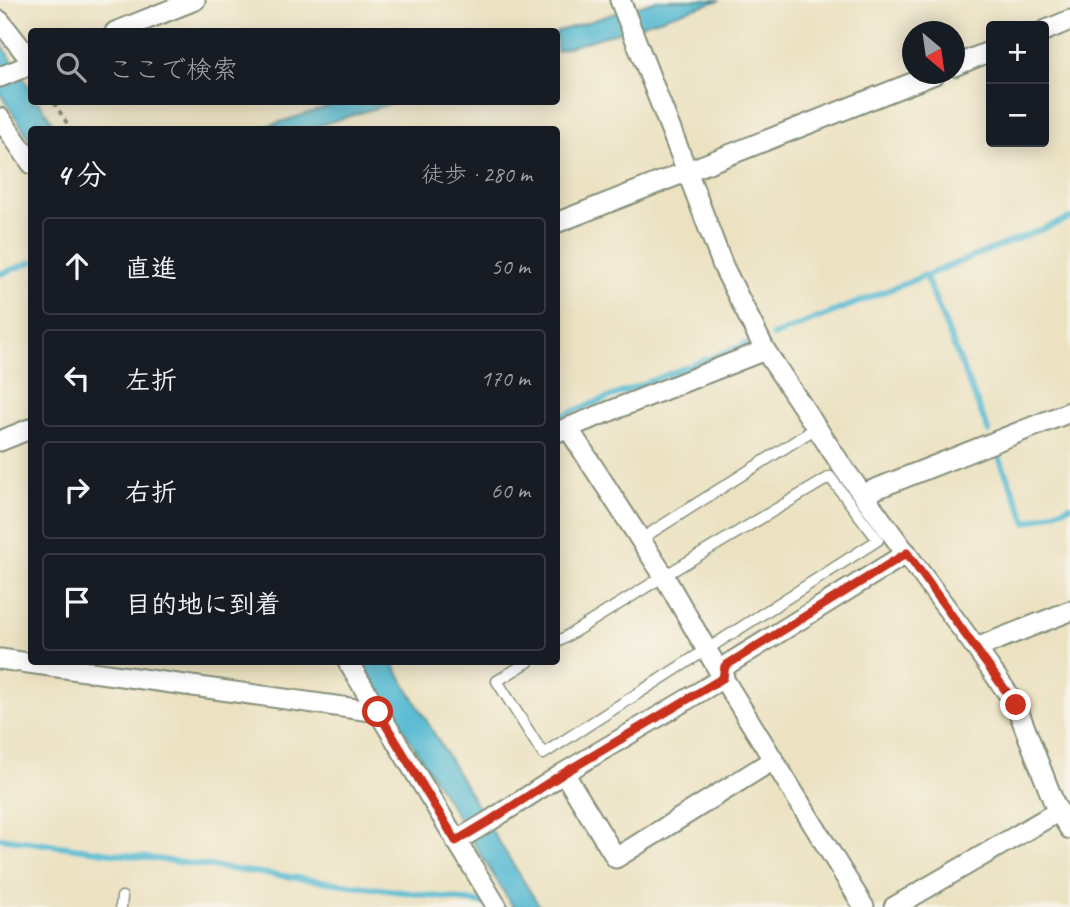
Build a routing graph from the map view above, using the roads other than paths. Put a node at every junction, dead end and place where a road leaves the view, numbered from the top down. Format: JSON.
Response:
{"nodes":[{"id":1,"x":195,"y":0,"type":"edge"},
{"id":2,"x":621,"y":4,"type":"edge"},
{"id":3,"x":1070,"y":20,"type":"edge"},
{"id":4,"x":0,"y":21,"type":"edge"},
{"id":5,"x":125,"y":28,"type":"edge"},
{"id":6,"x":1049,"y":29,"type":"edge"},
{"id":7,"x":986,"y":53,"type":"edge"},
{"id":8,"x":28,"y":61,"type":"edge"},
{"id":9,"x":965,"y":62,"type":"edge"},
{"id":10,"x":28,"y":65,"type":"edge"},
{"id":11,"x":0,"y":77,"type":"edge"},
{"id":12,"x":909,"y":84,"type":"edge"},
{"id":13,"x":0,"y":118,"type":"edge"},
{"id":14,"x":28,"y":158,"type":"edge"},
{"id":15,"x":687,"y":171,"type":"junction"},
{"id":16,"x":560,"y":221,"type":"edge"},
{"id":17,"x":765,"y":350,"type":"junction"},
{"id":18,"x":1070,"y":412,"type":"edge"},
{"id":19,"x":816,"y":428,"type":"junction"},
{"id":20,"x":28,"y":430,"type":"edge"},
{"id":21,"x":562,"y":430,"type":"edge"},
{"id":22,"x":0,"y":441,"type":"edge"},
{"id":23,"x":863,"y":494,"type":"junction"},
{"id":24,"x":640,"y":539,"type":"junction"},
{"id":25,"x":907,"y":553,"type":"junction"},
{"id":26,"x":664,"y":576,"type":"junction"},
{"id":27,"x":1070,"y":611,"type":"edge"},
{"id":28,"x":560,"y":641,"type":"edge"},
{"id":29,"x":976,"y":648,"type":"junction"},
{"id":30,"x":707,"y":650,"type":"junction"},
{"id":31,"x":0,"y":659,"type":"edge"},
{"id":32,"x":28,"y":663,"type":"edge"},
{"id":33,"x":43,"y":665,"type":"edge"},
{"id":34,"x":350,"y":665,"type":"edge"},
{"id":35,"x":523,"y":665,"type":"edge"},
{"id":36,"x":723,"y":678,"type":"junction"},
{"id":37,"x":378,"y":712,"type":"junction"},
{"id":38,"x":774,"y":760,"type":"junction"},
{"id":39,"x":564,"y":773,"type":"junction"},
{"id":40,"x":1062,"y":807,"type":"edge"},
{"id":41,"x":1070,"y":829,"type":"edge"},
{"id":42,"x":458,"y":839,"type":"junction"},
{"id":43,"x":497,"y":907,"type":"edge"},
{"id":44,"x":864,"y":907,"type":"edge"},
{"id":45,"x":894,"y":907,"type":"edge"}],
"edges":[{"from":1,"to":5,"type":"street"},
{"from":2,"to":15,"type":"street"},
{"from":3,"to":6,"type":"street"},
{"from":4,"to":8,"type":"street"},
{"from":7,"to":9,"type":"street"},
{"from":10,"to":11,"type":"street"},
{"from":12,"to":15,"type":"street"},
{"from":13,"to":14,"type":"street"},
{"from":15,"to":16,"type":"street"},
{"from":15,"to":17,"type":"street"},
{"from":17,"to":19,"type":"street"},
{"from":17,"to":21,"type":"street"},
{"from":18,"to":23,"type":"street"},
{"from":19,"to":23,"type":"street"},
{"from":19,"to":24,"type":"lane"},
{"from":20,"to":22,"type":"street"},
{"from":21,"to":24,"type":"street"},
{"from":23,"to":25,"type":"street"},
{"from":24,"to":26,"type":"street"},
{"from":25,"to":29,"type":"street"},
{"from":25,"to":36,"type":"street"},
{"from":26,"to":28,"type":"lane"},
{"from":26,"to":30,"type":"street"},
{"from":26,"to":30,"type":"lane"},
{"from":27,"to":29,"type":"street"},
{"from":29,"to":40,"type":"street"},
{"from":30,"to":35,"type":"lane"},
{"from":30,"to":36,"type":"street"},
{"from":31,"to":32,"type":"street"},
{"from":33,"to":37,"type":"street"},
{"from":34,"to":37,"type":"street"},
{"from":36,"to":38,"type":"street"},
{"from":36,"to":39,"type":"street"},
{"from":37,"to":42,"type":"street"},
{"from":38,"to":39,"type":"street"},
{"from":38,"to":44,"type":"street"},
{"from":39,"to":42,"type":"street"},
{"from":40,"to":41,"type":"street"},
{"from":40,"to":45,"type":"street"},
{"from":42,"to":43,"type":"street"}]}
